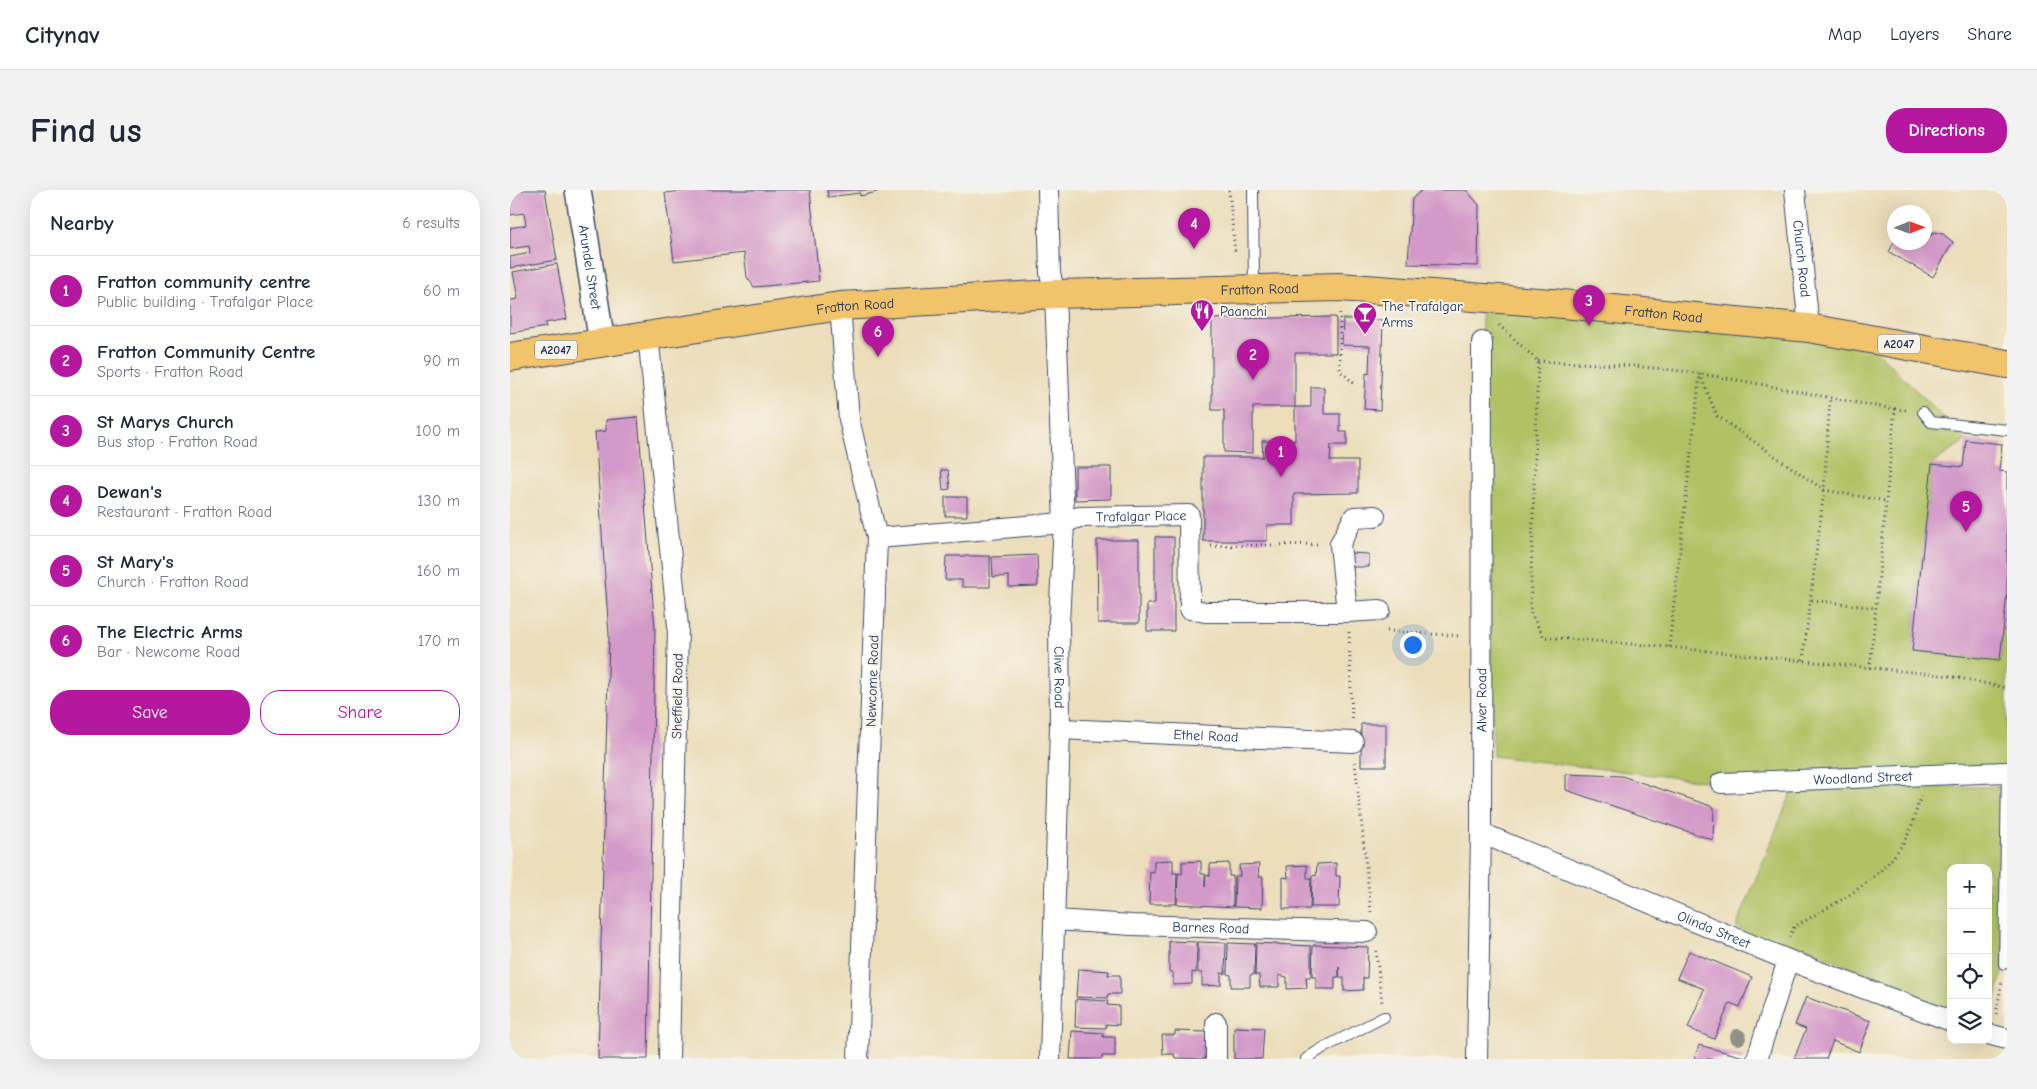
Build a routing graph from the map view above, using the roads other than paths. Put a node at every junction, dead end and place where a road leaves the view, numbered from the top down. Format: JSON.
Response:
{"nodes":[{"id":1,"x":578,"y":190,"type":"edge"},
{"id":2,"x":1048,"y":190,"type":"edge"},
{"id":3,"x":1253,"y":190,"type":"edge"},
{"id":4,"x":1795,"y":190,"type":"edge"},
{"id":5,"x":1246,"y":290,"type":"junction"},
{"id":6,"x":1056,"y":294,"type":"junction"},
{"id":7,"x":840,"y":306,"type":"junction"},
{"id":8,"x":1809,"y":328,"type":"junction"},
{"id":9,"x":648,"y":335,"type":"junction"},
{"id":10,"x":1482,"y":342,"type":"dead end"},
{"id":11,"x":602,"y":343,"type":"junction"},
{"id":12,"x":510,"y":357,"type":"edge"},
{"id":13,"x":2007,"y":364,"type":"edge"},
{"id":14,"x":1923,"y":412,"type":"road end"},
{"id":15,"x":2007,"y":430,"type":"edge"},
{"id":16,"x":1375,"y":516,"type":"dead end"},
{"id":17,"x":1064,"y":523,"type":"junction"},
{"id":18,"x":877,"y":538,"type":"junction"},
{"id":19,"x":1380,"y":610,"type":"dead end"},
{"id":20,"x":1346,"y":612,"type":"junction"},
{"id":21,"x":1060,"y":729,"type":"junction"},
{"id":22,"x":1353,"y":742,"type":"road end"},
{"id":23,"x":2007,"y":772,"type":"edge"},
{"id":24,"x":1721,"y":782,"type":"dead end"},
{"id":25,"x":1481,"y":833,"type":"junction"},
{"id":26,"x":1055,"y":920,"type":"junction"},
{"id":27,"x":1371,"y":938,"type":"road end"},
{"id":28,"x":1784,"y":958,"type":"junction"},
{"id":29,"x":2004,"y":964,"type":"road end"},
{"id":30,"x":1384,"y":1017,"type":"road end"},
{"id":31,"x":1947,"y":1019,"type":"edge"},
{"id":32,"x":1216,"y":1023,"type":"dead end"},
{"id":33,"x":1992,"y":1027,"type":"edge"},
{"id":34,"x":2007,"y":1039,"type":"edge"},
{"id":35,"x":669,"y":1059,"type":"edge"},
{"id":36,"x":858,"y":1059,"type":"edge"},
{"id":37,"x":1050,"y":1059,"type":"edge"},
{"id":38,"x":1216,"y":1059,"type":"edge"},
{"id":39,"x":1306,"y":1059,"type":"edge"},
{"id":40,"x":1477,"y":1059,"type":"edge"},
{"id":41,"x":1757,"y":1059,"type":"edge"}],
"edges":[{"from":1,"to":11,"type":"street","name":"Arundel Street"},
{"from":2,"to":6,"type":"street","name":"Clive Road"},
{"from":3,"to":5,"type":"lane"},
{"from":4,"to":8,"type":"street","name":"Church Road"},
{"from":5,"to":6,"type":"main road","name":"Fratton Road","number":"A2047"},
{"from":5,"to":8,"type":"main road","name":"Fratton Road","number":"A2047"},
{"from":6,"to":7,"type":"main road","name":"Fratton Road","number":"A2047"},
{"from":6,"to":17,"type":"street","name":"Clive Road"},
{"from":7,"to":9,"type":"main road","name":"Fratton Road","number":"A2047"},
{"from":7,"to":18,"type":"street","name":"Newcome Road"},
{"from":8,"to":13,"type":"main road","name":"Fratton Road","number":"A2047"},
{"from":9,"to":11,"type":"main road","name":"Fratton Road","number":"A2047"},
{"from":9,"to":35,"type":"street","name":"Sheffield Road"},
{"from":10,"to":25,"type":"street","name":"Alver Road"},
{"from":11,"to":12,"type":"main road","name":"Fratton Road","number":"A2047"},
{"from":14,"to":15,"type":"lane"},
{"from":16,"to":20,"type":"street"},
{"from":17,"to":18,"type":"street","name":"Trafalgar Place"},
{"from":17,"to":20,"type":"street","name":"Trafalgar Place"},
{"from":17,"to":21,"type":"street","name":"Clive Road"},
{"from":18,"to":36,"type":"street","name":"Newcome Road"},
{"from":19,"to":20,"type":"street"},
{"from":21,"to":22,"type":"street","name":"Ethel Road"},
{"from":21,"to":26,"type":"street","name":"Clive Road"},
{"from":23,"to":24,"type":"street","name":"Woodland Street"},
{"from":23,"to":29,"type":"lane"},
{"from":25,"to":28,"type":"street","name":"Olinda Street"},
{"from":25,"to":40,"type":"street","name":"Alver Road"},
{"from":26,"to":27,"type":"street","name":"Barnes Road"},
{"from":26,"to":37,"type":"street","name":"Clive Road"},
{"from":28,"to":31,"type":"street","name":"Olinda Street"},
{"from":28,"to":41,"type":"street"},
{"from":30,"to":39,"type":"lane"},
{"from":32,"to":38,"type":"street"},
{"from":33,"to":34,"type":"street"}]}
